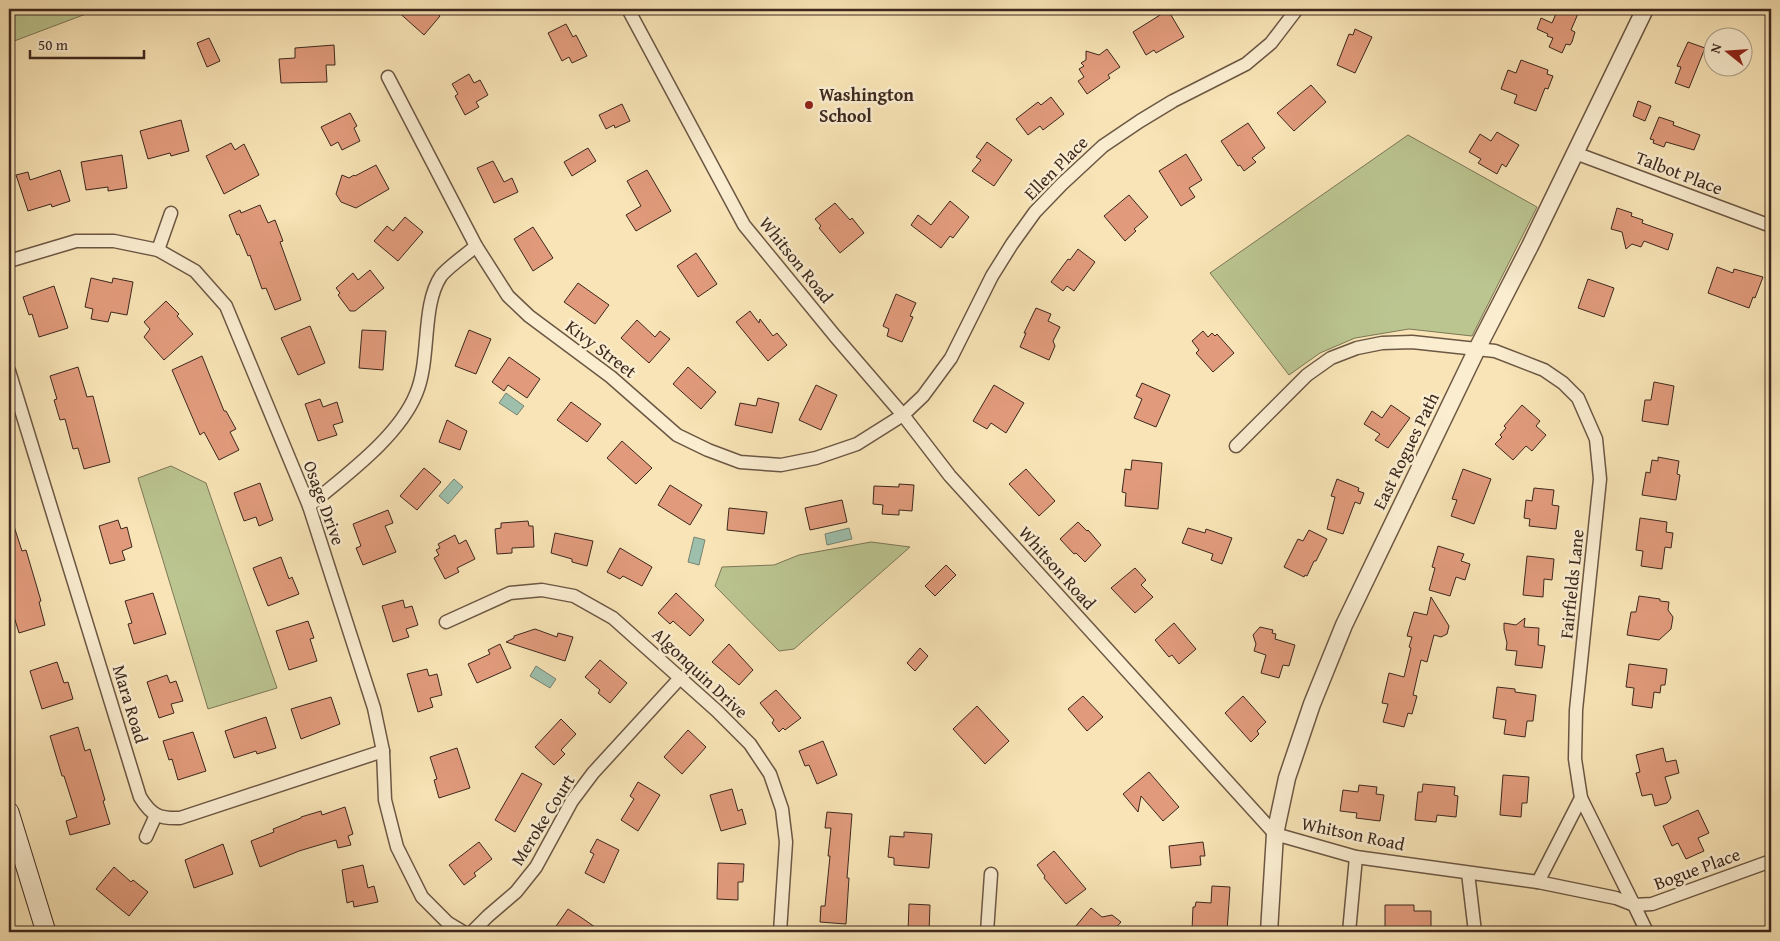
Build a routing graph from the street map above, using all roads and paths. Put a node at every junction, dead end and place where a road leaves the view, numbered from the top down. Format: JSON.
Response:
{"nodes":[{"id":1,"x":628,"y":9,"type":"edge"},
{"id":2,"x":1297,"y":9,"type":"edge"},
{"id":3,"x":1644,"y":9,"type":"edge"},
{"id":4,"x":388,"y":77,"type":"dead end"},
{"id":5,"x":1575,"y":153,"type":"junction"},
{"id":6,"x":171,"y":213,"type":"dead end"},
{"id":7,"x":1771,"y":226,"type":"edge"},
{"id":8,"x":476,"y":246,"type":"junction"},
{"id":9,"x":158,"y":250,"type":"junction"},
{"id":10,"x":9,"y":261,"type":"edge"},
{"id":11,"x":1477,"y":349,"type":"junction"},
{"id":12,"x":9,"y":371,"type":"edge"},
{"id":13,"x":903,"y":415,"type":"junction"},
{"id":14,"x":1236,"y":446,"type":"dead end"},
{"id":15,"x":309,"y":506,"type":"junction"},
{"id":16,"x":446,"y":622,"type":"dead end"},
{"id":17,"x":680,"y":678,"type":"junction"},
{"id":18,"x":383,"y":751,"type":"junction"},
{"id":19,"x":1581,"y":798,"type":"junction"},
{"id":20,"x":9,"y":812,"type":"edge"},
{"id":21,"x":156,"y":815,"type":"junction"},
{"id":22,"x":1275,"y":834,"type":"junction"},
{"id":23,"x":146,"y":837,"type":"dead end"},
{"id":24,"x":1356,"y":857,"type":"junction"},
{"id":25,"x":1771,"y":861,"type":"edge"},
{"id":26,"x":1468,"y":873,"type":"junction"},
{"id":27,"x":991,"y":874,"type":"dead end"},
{"id":28,"x":1538,"y":882,"type":"junction"},
{"id":29,"x":1634,"y":905,"type":"junction"},
{"id":30,"x":46,"y":932,"type":"edge"},
{"id":31,"x":463,"y":932,"type":"edge"},
{"id":32,"x":472,"y":932,"type":"edge"},
{"id":33,"x":780,"y":932,"type":"edge"},
{"id":34,"x":987,"y":932,"type":"edge"},
{"id":35,"x":1269,"y":932,"type":"edge"},
{"id":36,"x":1349,"y":932,"type":"edge"},
{"id":37,"x":1476,"y":932,"type":"edge"},
{"id":38,"x":1646,"y":932,"type":"edge"}],
"edges":[{"from":1,"to":13,"type":"street","name":"Whitson Road"},
{"from":2,"to":13,"type":"street","name":"Ellen Place"},
{"from":3,"to":5,"type":"street","name":"East Rogues Path"},
{"from":4,"to":8,"type":"street","name":"Kivy Street"},
{"from":5,"to":7,"type":"street","name":"Talbot Place"},
{"from":5,"to":11,"type":"street","name":"East Rogues Path"},
{"from":6,"to":9,"type":"street"},
{"from":8,"to":13,"type":"street","name":"Kivy Street"},
{"from":8,"to":15,"type":"street"},
{"from":9,"to":10,"type":"street","name":"Osage Drive"},
{"from":9,"to":15,"type":"street","name":"Osage Drive"},
{"from":11,"to":14,"type":"street","name":"Fairfields Lane"},
{"from":11,"to":19,"type":"street","name":"Fairfields Lane"},
{"from":11,"to":22,"type":"street","name":"East Rogues Path"},
{"from":12,"to":21,"type":"street","name":"Mara Road"},
{"from":13,"to":22,"type":"street","name":"Whitson Road"},
{"from":15,"to":18,"type":"street","name":"Osage Drive"},
{"from":16,"to":17,"type":"street","name":"Algonquin Drive"},
{"from":17,"to":32,"type":"street","name":"Meroke Court"},
{"from":17,"to":33,"type":"street","name":"Algonquin Drive"},
{"from":18,"to":21,"type":"street"},
{"from":18,"to":31,"type":"street","name":"Osage Drive"},
{"from":19,"to":28,"type":"street"},
{"from":19,"to":29,"type":"street"},
{"from":20,"to":30,"type":"main road"},
{"from":21,"to":23,"type":"street"},
{"from":22,"to":24,"type":"street","name":"Whitson Road"},
{"from":22,"to":35,"type":"street","name":"East Rogues Path"},
{"from":24,"to":26,"type":"street","name":"Whitson Road"},
{"from":24,"to":36,"type":"street"},
{"from":25,"to":29,"type":"street","name":"Bogue Place"},
{"from":26,"to":28,"type":"street","name":"Whitson Road"},
{"from":26,"to":37,"type":"street"},
{"from":27,"to":34,"type":"street"},
{"from":28,"to":29,"type":"street","name":"Whitson Road"},
{"from":29,"to":38,"type":"street"}]}
